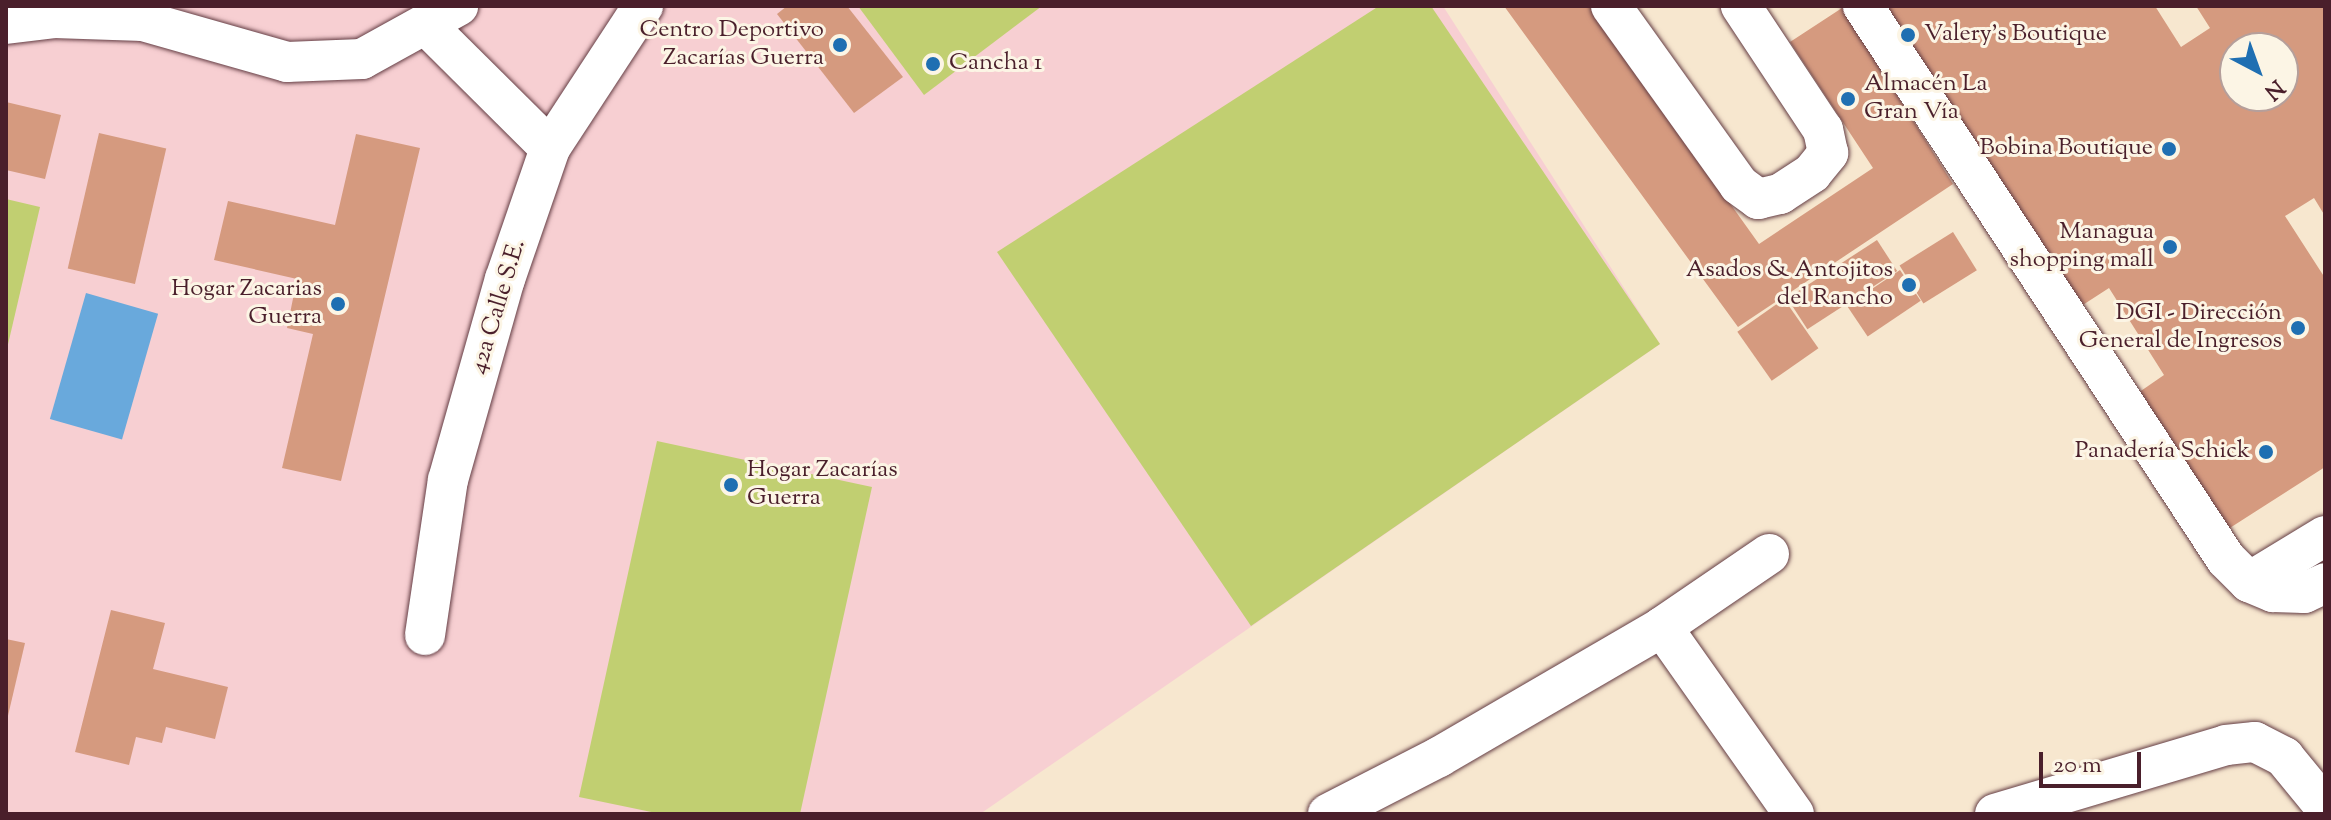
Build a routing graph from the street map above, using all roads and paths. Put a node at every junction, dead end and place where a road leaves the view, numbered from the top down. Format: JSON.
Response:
{"nodes":[{"id":1,"x":643,"y":6,"type":"edge"},
{"id":2,"x":1611,"y":6,"type":"edge"},
{"id":3,"x":1741,"y":6,"type":"edge"},
{"id":4,"x":1863,"y":6,"type":"edge"},
{"id":5,"x":442,"y":16,"type":"edge"},
{"id":6,"x":6,"y":24,"type":"edge"},
{"id":7,"x":550,"y":148,"type":"junction"},
{"id":8,"x":2325,"y":536,"type":"edge"},
{"id":9,"x":1769,"y":554,"type":"dead end"},
{"id":10,"x":2249,"y":582,"type":"junction"},
{"id":11,"x":2325,"y":583,"type":"edge"},
{"id":12,"x":1662,"y":627,"type":"junction"},
{"id":13,"x":425,"y":635,"type":"dead end"},
{"id":14,"x":2325,"y":807,"type":"edge"},
{"id":15,"x":1328,"y":814,"type":"edge"},
{"id":16,"x":1794,"y":814,"type":"edge"},
{"id":17,"x":1995,"y":814,"type":"edge"}],
"edges":[{"from":1,"to":7,"type":"street","name":"42a Calle S.E."},
{"from":2,"to":3,"type":"street"},
{"from":4,"to":10,"type":"street"},
{"from":5,"to":6,"type":"street"},
{"from":5,"to":7,"type":"street"},
{"from":7,"to":13,"type":"street","name":"42a Calle S.E."},
{"from":8,"to":10,"type":"street"},
{"from":9,"to":12,"type":"street"},
{"from":10,"to":11,"type":"street"},
{"from":12,"to":15,"type":"street"},
{"from":12,"to":16,"type":"street"},
{"from":14,"to":17,"type":"street"}]}
